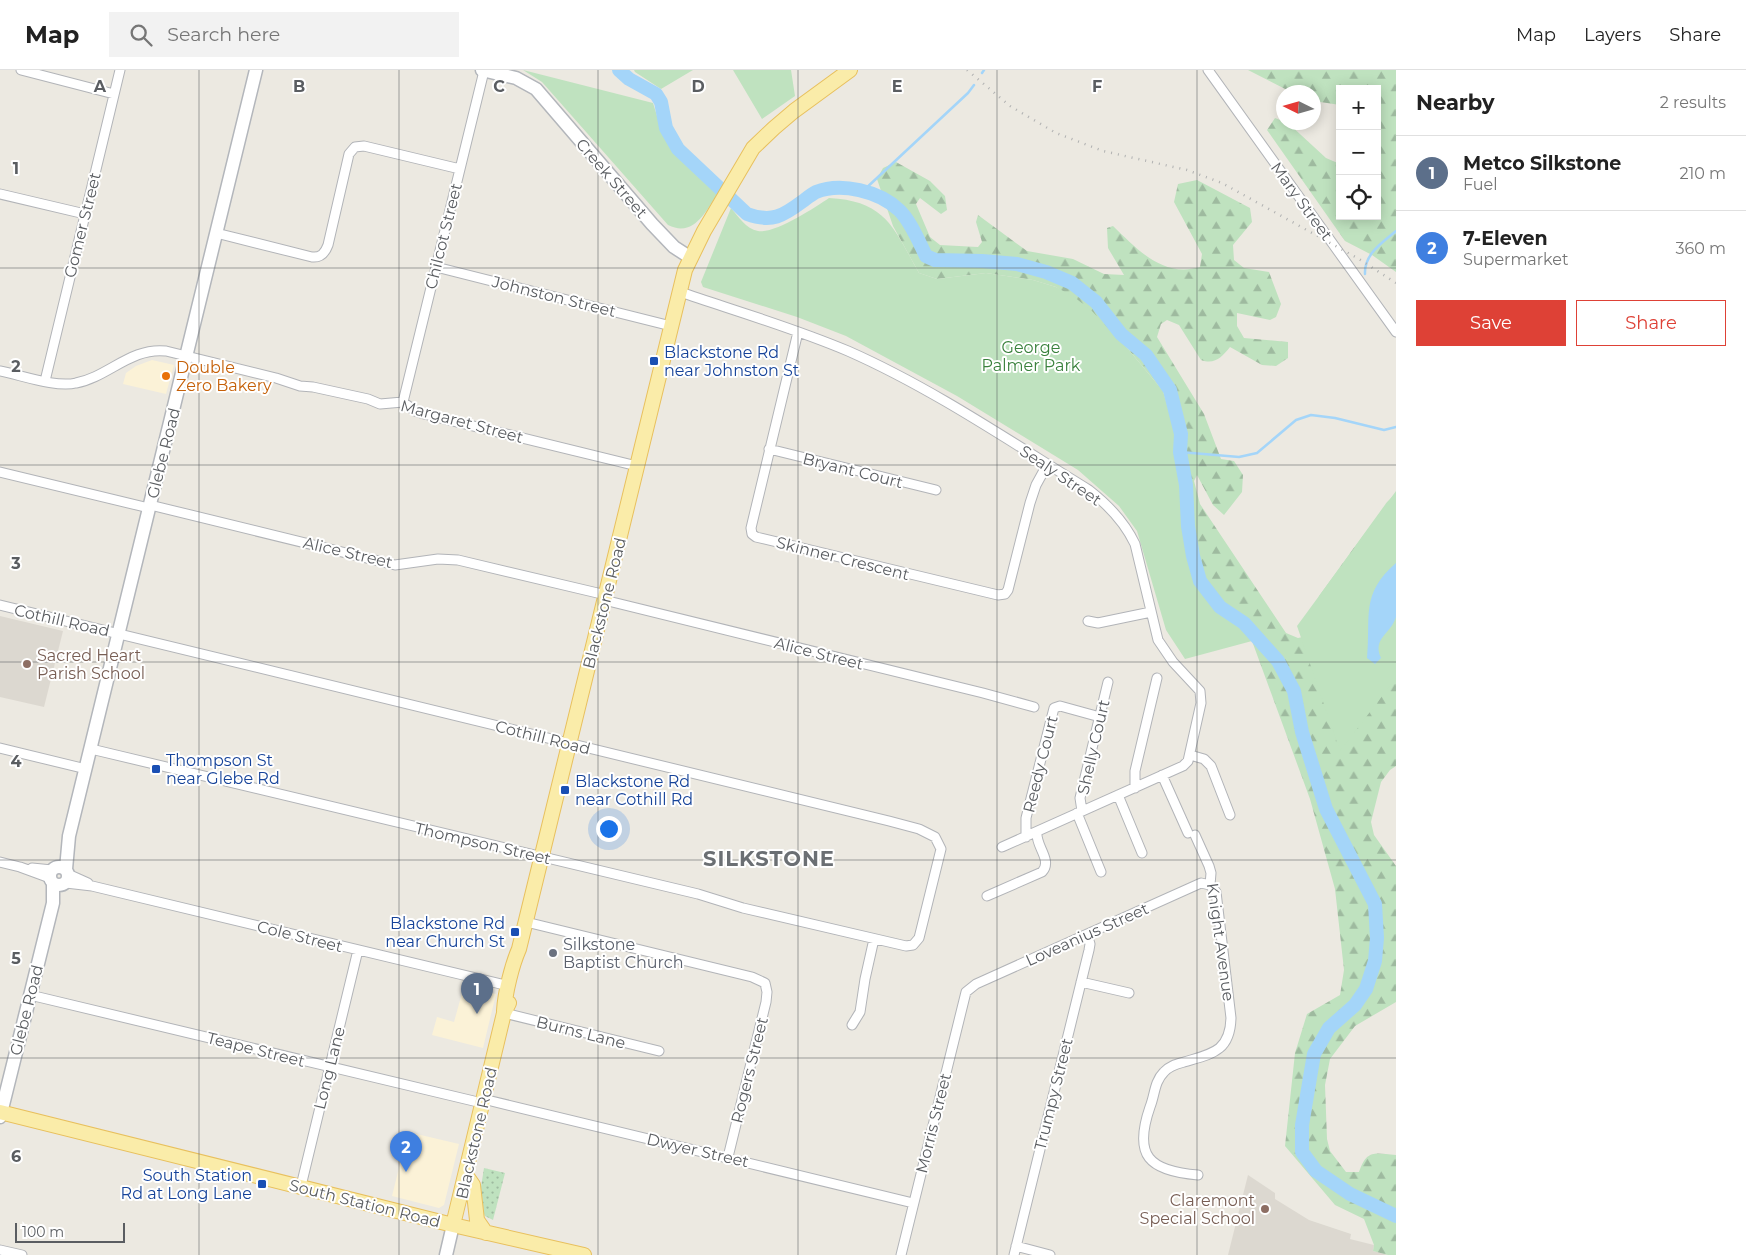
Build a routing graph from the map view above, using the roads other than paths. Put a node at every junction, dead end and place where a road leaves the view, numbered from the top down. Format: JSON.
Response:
{"nodes":[{"id":1,"x":21,"y":70,"type":"edge"},
{"id":2,"x":120,"y":70,"type":"edge"},
{"id":3,"x":256,"y":70,"type":"edge"},
{"id":4,"x":483,"y":70,"type":"edge"},
{"id":5,"x":850,"y":70,"type":"edge"},
{"id":6,"x":1208,"y":70,"type":"edge"},
{"id":7,"x":114,"y":94,"type":"junction"},
{"id":8,"x":460,"y":169,"type":"junction"},
{"id":9,"x":0,"y":194,"type":"edge"},
{"id":10,"x":85,"y":214,"type":"junction"},
{"id":11,"x":216,"y":233,"type":"junction"},
{"id":12,"x":690,"y":258,"type":"junction"},
{"id":13,"x":436,"y":267,"type":"junction"},
{"id":14,"x":680,"y":292,"type":"junction"},
{"id":15,"x":671,"y":326,"type":"junction"},
{"id":16,"x":798,"y":332,"type":"junction"},
{"id":17,"x":1396,"y":332,"type":"edge"},
{"id":18,"x":186,"y":356,"type":"junction"},
{"id":19,"x":0,"y":370,"type":"edge"},
{"id":20,"x":45,"y":381,"type":"junction"},
{"id":21,"x":403,"y":402,"type":"junction"},
{"id":22,"x":769,"y":449,"type":"junction"},
{"id":23,"x":1048,"y":465,"type":"junction"},
{"id":24,"x":638,"y":466,"type":"junction"},
{"id":25,"x":0,"y":472,"type":"edge"},
{"id":26,"x":936,"y":490,"type":"dead end"},
{"id":27,"x":150,"y":507,"type":"junction"},
{"id":28,"x":605,"y":598,"type":"junction"},
{"id":29,"x":0,"y":605,"type":"edge"},
{"id":30,"x":1151,"y":612,"type":"junction"},
{"id":31,"x":1088,"y":621,"type":"dead end"},
{"id":32,"x":119,"y":633,"type":"junction"},
{"id":33,"x":1157,"y":678,"type":"dead end"},
{"id":34,"x":1108,"y":682,"type":"dead end"},
{"id":35,"x":1034,"y":707,"type":"dead end"},
{"id":36,"x":1100,"y":717,"type":"junction"},
{"id":37,"x":570,"y":743,"type":"junction"},
{"id":38,"x":0,"y":748,"type":"edge"},
{"id":39,"x":90,"y":748,"type":"junction"},
{"id":40,"x":1190,"y":755,"type":"junction"},
{"id":41,"x":86,"y":769,"type":"junction"},
{"id":42,"x":1162,"y":776,"type":"junction"},
{"id":43,"x":1135,"y":788,"type":"junction"},
{"id":44,"x":1118,"y":795,"type":"junction"},
{"id":45,"x":1079,"y":812,"type":"junction"},
{"id":46,"x":1230,"y":816,"type":"dead end"},
{"id":47,"x":1037,"y":832,"type":"junction"},
{"id":48,"x":1026,"y":837,"type":"junction"},
{"id":49,"x":1002,"y":847,"type":"dead end"},
{"id":50,"x":1142,"y":853,"type":"dead end"},
{"id":51,"x":542,"y":857,"type":"junction"},
{"id":52,"x":0,"y":862,"type":"edge"},
{"id":53,"x":1101,"y":872,"type":"dead end"},
{"id":54,"x":59,"y":876,"type":"junction"},
{"id":55,"x":1210,"y":885,"type":"junction"},
{"id":56,"x":987,"y":896,"type":"dead end"},
{"id":57,"x":526,"y":922,"type":"junction"},
{"id":58,"x":1087,"y":934,"type":"junction"},
{"id":59,"x":874,"y":939,"type":"junction"},
{"id":60,"x":519,"y":949,"type":"junction"},
{"id":61,"x":358,"y":950,"type":"junction"},
{"id":62,"x":1081,"y":982,"type":"junction"},
{"id":63,"x":509,"y":986,"type":"junction"},
{"id":64,"x":966,"y":992,"type":"joint"},
{"id":65,"x":1128,"y":993,"type":"dead end"},
{"id":66,"x":30,"y":995,"type":"junction"},
{"id":67,"x":504,"y":1012,"type":"junction"},
{"id":68,"x":852,"y":1025,"type":"dead end"},
{"id":69,"x":659,"y":1050,"type":"dead end"},
{"id":70,"x":329,"y":1067,"type":"junction"},
{"id":71,"x":482,"y":1101,"type":"junction"},
{"id":72,"x":0,"y":1114,"type":"edge"},
{"id":73,"x":728,"y":1157,"type":"junction"},
{"id":74,"x":466,"y":1175,"type":"junction"},
{"id":75,"x":1198,"y":1175,"type":"dead end"},
{"id":76,"x":300,"y":1186,"type":"junction"},
{"id":77,"x":914,"y":1203,"type":"junction"},
{"id":78,"x":454,"y":1225,"type":"junction"},
{"id":79,"x":486,"y":1233,"type":"junction"},
{"id":80,"x":0,"y":1250,"type":"edge"},
{"id":81,"x":1015,"y":1251,"type":"edge"},
{"id":82,"x":22,"y":1255,"type":"edge"},
{"id":83,"x":446,"y":1255,"type":"edge"},
{"id":84,"x":584,"y":1255,"type":"edge"},
{"id":85,"x":901,"y":1255,"type":"edge"},
{"id":86,"x":1050,"y":1255,"type":"edge"}],
"edges":[{"from":1,"to":7,"type":"street"},
{"from":2,"to":7,"type":"street","name":"Gomer Street"},
{"from":3,"to":11,"type":"street","name":"Glebe Road"},
{"from":4,"to":8,"type":"street","name":"Chilcot Street"},
{"from":4,"to":12,"type":"street","name":"Creek Street"},
{"from":5,"to":12,"type":"main road","name":"Blackstone Road"},
{"from":6,"to":17,"type":"street","name":"Mary Street"},
{"from":7,"to":10,"type":"street","name":"Gomer Street"},
{"from":8,"to":11,"type":"street"},
{"from":8,"to":13,"type":"street","name":"Chilcot Street"},
{"from":9,"to":10,"type":"street"},
{"from":10,"to":20,"type":"street","name":"Gomer Street"},
{"from":11,"to":18,"type":"street","name":"Glebe Road"},
{"from":12,"to":14,"type":"main road","name":"Blackstone Road"},
{"from":13,"to":15,"type":"street","name":"Johnston Street"},
{"from":13,"to":21,"type":"street","name":"Chilcot Street"},
{"from":14,"to":15,"type":"main road","name":"Blackstone Road"},
{"from":14,"to":16,"type":"street","name":"Sealy Street"},
{"from":15,"to":24,"type":"main road","name":"Blackstone Road"},
{"from":16,"to":22,"type":"street","name":"Skinner Crescent"},
{"from":16,"to":23,"type":"street","name":"Sealy Street"},
{"from":18,"to":20,"type":"street","name":"Margaret Street"},
{"from":18,"to":21,"type":"street","name":"Margaret Street"},
{"from":18,"to":27,"type":"street","name":"Glebe Road"},
{"from":19,"to":20,"type":"street","name":"Margaret Street"},
{"from":21,"to":24,"type":"street","name":"Margaret Street"},
{"from":22,"to":23,"type":"street","name":"Skinner Crescent"},
{"from":22,"to":26,"type":"street","name":"Bryant Court"},
{"from":23,"to":30,"type":"street","name":"Sealy Street"},
{"from":24,"to":28,"type":"main road","name":"Blackstone Road"},
{"from":25,"to":27,"type":"street","name":"Alice Street"},
{"from":27,"to":28,"type":"street","name":"Alice Street"},
{"from":27,"to":32,"type":"street","name":"Glebe Road"},
{"from":28,"to":35,"type":"street","name":"Alice Street"},
{"from":28,"to":37,"type":"main road","name":"Blackstone Road"},
{"from":29,"to":32,"type":"street","name":"Cothill Road"},
{"from":30,"to":31,"type":"street"},
{"from":30,"to":40,"type":"street","name":"Sealy Street"},
{"from":32,"to":37,"type":"street","name":"Cothill Road"},
{"from":32,"to":39,"type":"street","name":"Glebe Road"},
{"from":33,"to":43,"type":"street"},
{"from":34,"to":36,"type":"street","name":"Shelly Court"},
{"from":36,"to":45,"type":"street","name":"Shelly Court"},
{"from":36,"to":48,"type":"street","name":"Reedy Court"},
{"from":37,"to":51,"type":"main road","name":"Blackstone Road"},
{"from":37,"to":59,"type":"street","name":"Cothill Road"},
{"from":38,"to":41,"type":"street"},
{"from":39,"to":41,"type":"street","name":"Glebe Road"},
{"from":39,"to":51,"type":"street","name":"Thompson Street"},
{"from":40,"to":42,"type":"street"},
{"from":40,"to":46,"type":"street"},
{"from":41,"to":54,"type":"street","name":"Glebe Road"},
{"from":42,"to":43,"type":"street"},
{"from":42,"to":55,"type":"street","name":"Knight Avenue"},
{"from":43,"to":44,"type":"street"},
{"from":44,"to":45,"type":"street"},
{"from":44,"to":50,"type":"street"},
{"from":45,"to":47,"type":"street"},
{"from":45,"to":53,"type":"street"},
{"from":47,"to":48,"type":"street"},
{"from":47,"to":56,"type":"street"},
{"from":48,"to":49,"type":"street"},
{"from":51,"to":57,"type":"main road","name":"Blackstone Road"},
{"from":51,"to":59,"type":"street","name":"Thompson Street"},
{"from":52,"to":54,"type":"street","name":"Cole Street"},
{"from":54,"to":61,"type":"street","name":"Cole Street"},
{"from":54,"to":66,"type":"street","name":"Glebe Road"},
{"from":55,"to":58,"type":"street","name":"Loveanius Street"},
{"from":55,"to":75,"type":"street","name":"Knight Avenue"},
{"from":57,"to":60,"type":"main road","name":"Blackstone Road"},
{"from":57,"to":73,"type":"street","name":"Rogers Street"},
{"from":58,"to":62,"type":"street","name":"Trumpy Street"},
{"from":58,"to":64,"type":"street","name":"Loveanius Street"},
{"from":59,"to":68,"type":"street"},
{"from":60,"to":63,"type":"main road","name":"Blackstone Road"},
{"from":60,"to":67,"type":"main road","name":"Blackstone Road"},
{"from":61,"to":63,"type":"street","name":"Cole Street"},
{"from":61,"to":70,"type":"street","name":"Long Lane"},
{"from":62,"to":65,"type":"street"},
{"from":62,"to":81,"type":"street","name":"Trumpy Street"},
{"from":63,"to":67,"type":"main road","name":"Blackstone Road"},
{"from":64,"to":77,"type":"street","name":"Morris Street"},
{"from":66,"to":70,"type":"street","name":"Teape Street"},
{"from":66,"to":72,"type":"street","name":"Glebe Road"},
{"from":67,"to":69,"type":"street","name":"Burns Lane"},
{"from":67,"to":71,"type":"main road","name":"Blackstone Road"},
{"from":70,"to":71,"type":"street","name":"Teape Street"},
{"from":70,"to":76,"type":"street","name":"Long Lane"},
{"from":71,"to":73,"type":"street","name":"Dwyer Street"},
{"from":71,"to":74,"type":"main road","name":"Blackstone Road"},
{"from":72,"to":76,"type":"main road","name":"South Station Road"},
{"from":73,"to":77,"type":"street","name":"Dwyer Street"},
{"from":74,"to":78,"type":"main road","name":"Blackstone Road"},
{"from":74,"to":79,"type":"main road"},
{"from":76,"to":78,"type":"main road","name":"South Station Road"},
{"from":77,"to":85,"type":"street","name":"Morris Street"},
{"from":78,"to":79,"type":"main road","name":"South Station Road"},
{"from":78,"to":83,"type":"street","name":"Blackstone Road"},
{"from":79,"to":84,"type":"main road","name":"South Station Road"},
{"from":80,"to":82,"type":"street"},
{"from":81,"to":86,"type":"street"}]}
